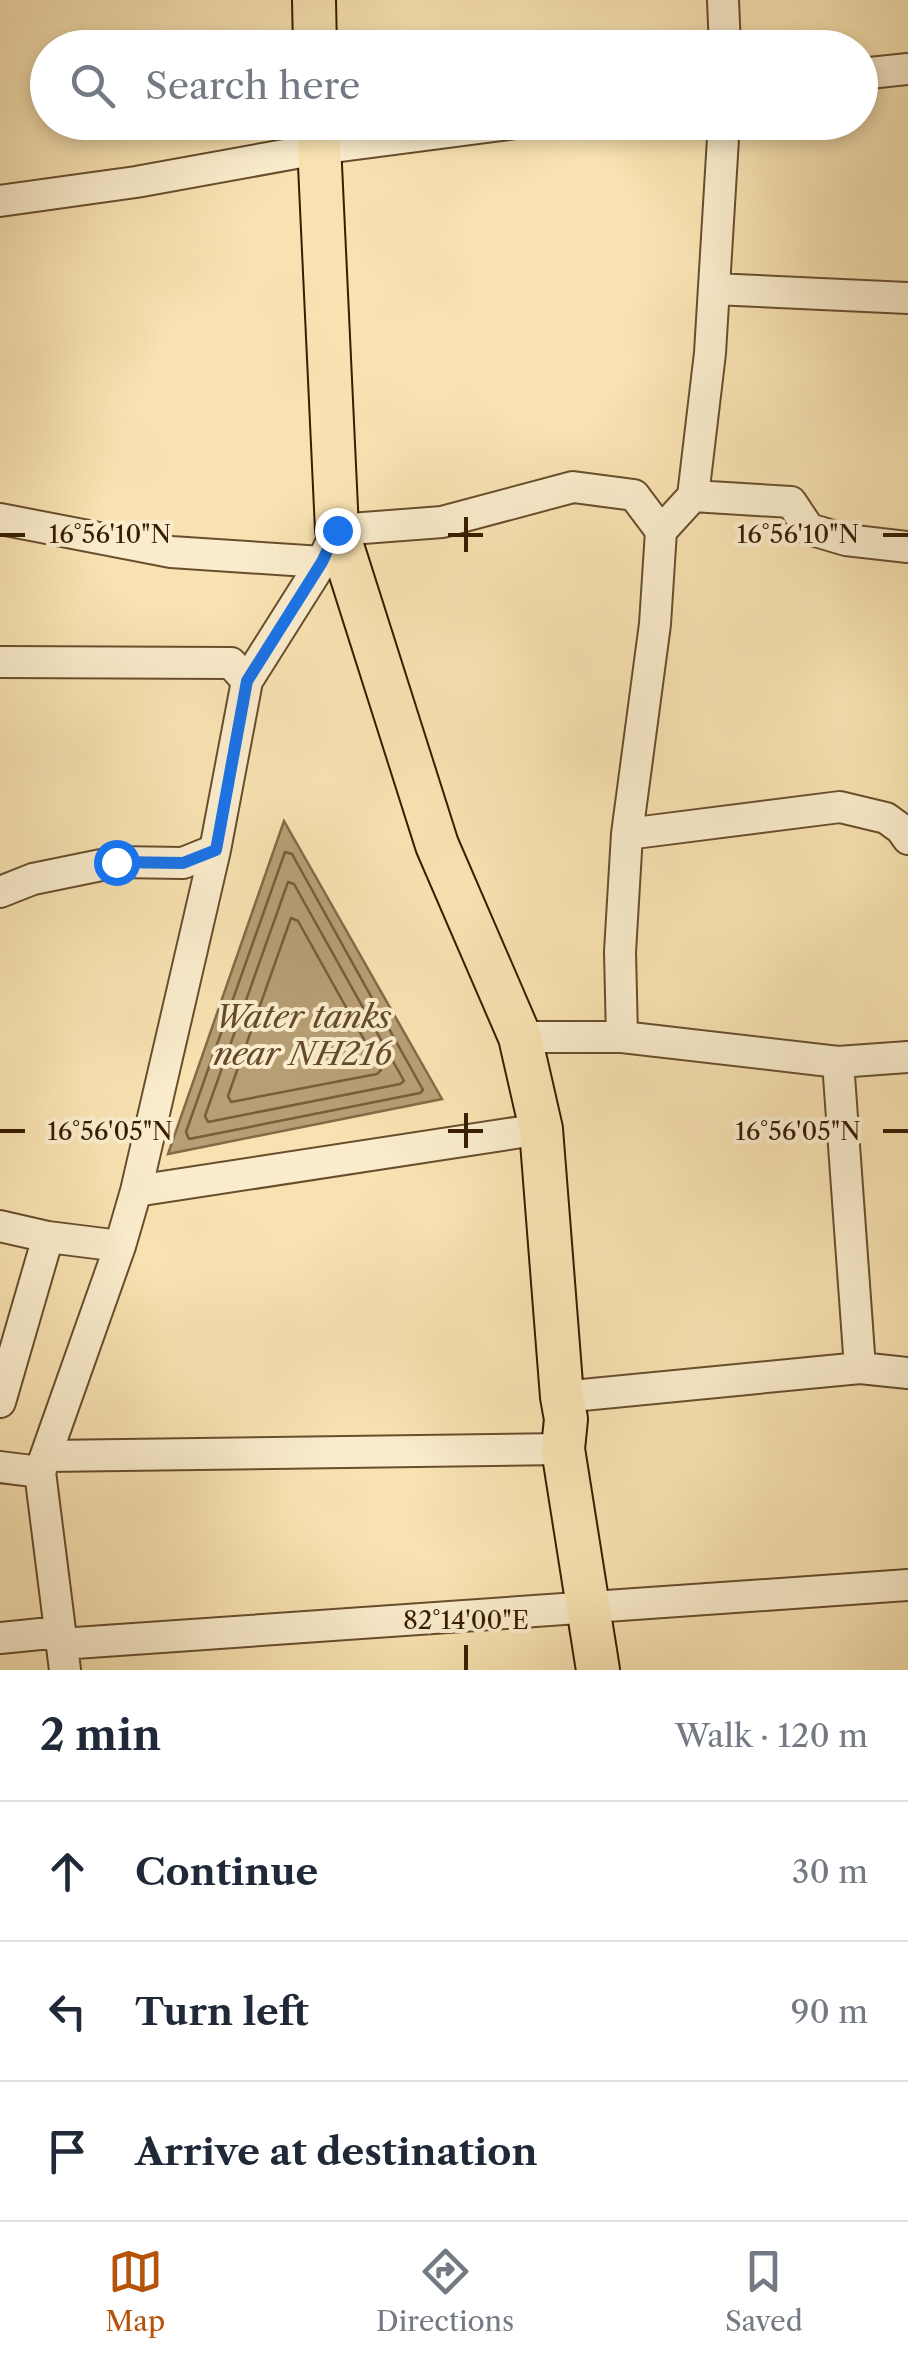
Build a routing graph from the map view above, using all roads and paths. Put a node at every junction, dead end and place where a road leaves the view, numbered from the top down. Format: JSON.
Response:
{"nodes":[{"id":1,"x":314,"y":0,"type":"edge"},
{"id":2,"x":723,"y":0,"type":"edge"},
{"id":3,"x":315,"y":30,"type":"edge"},
{"id":4,"x":724,"y":30,"type":"edge"},
{"id":5,"x":908,"y":68,"type":"edge"},
{"id":6,"x":878,"y":72,"type":"edge"},
{"id":7,"x":302,"y":140,"type":"edge"},
{"id":8,"x":318,"y":140,"type":"edge"},
{"id":9,"x":723,"y":140,"type":"edge"},
{"id":10,"x":0,"y":201,"type":"edge"},
{"id":11,"x":714,"y":289,"type":"junction"},
{"id":12,"x":908,"y":298,"type":"edge"},
{"id":13,"x":693,"y":496,"type":"junction"},
{"id":14,"x":0,"y":520,"type":"edge"},
{"id":15,"x":661,"y":531,"type":"junction"},
{"id":16,"x":330,"y":546,"type":"junction"},
{"id":17,"x":908,"y":546,"type":"edge"},
{"id":18,"x":0,"y":662,"type":"edge"},
{"id":19,"x":247,"y":681,"type":"junction"},
{"id":20,"x":628,"y":834,"type":"junction"},
{"id":21,"x":908,"y":840,"type":"edge"},
{"id":22,"x":216,"y":850,"type":"junction"},
{"id":23,"x":0,"y":892,"type":"edge"},
{"id":24,"x":622,"y":1037,"type":"junction"},
{"id":25,"x":520,"y":1038,"type":"junction"},
{"id":26,"x":908,"y":1057,"type":"edge"},
{"id":27,"x":838,"y":1062,"type":"junction"},
{"id":28,"x":541,"y":1129,"type":"junction"},
{"id":29,"x":136,"y":1191,"type":"junction"},
{"id":30,"x":0,"y":1226,"type":"edge"},
{"id":31,"x":48,"y":1238,"type":"junction"},
{"id":32,"x":120,"y":1246,"type":"junction"},
{"id":33,"x":860,"y":1368,"type":"junction"},
{"id":34,"x":908,"y":1373,"type":"edge"},
{"id":35,"x":562,"y":1397,"type":"junction"},
{"id":36,"x":0,"y":1402,"type":"edge"},
{"id":37,"x":564,"y":1449,"type":"junction"},
{"id":38,"x":44,"y":1464,"type":"junction"},
{"id":39,"x":0,"y":1467,"type":"edge"},
{"id":40,"x":908,"y":1585,"type":"edge"},
{"id":41,"x":590,"y":1606,"type":"junction"},
{"id":42,"x":0,"y":1638,"type":"edge"},
{"id":43,"x":62,"y":1649,"type":"edge"},
{"id":44,"x":598,"y":1670,"type":"edge"}],
"edges":[{"from":1,"to":3,"type":"highway"},
{"from":2,"to":4,"type":"street"},
{"from":5,"to":6,"type":"street"},
{"from":7,"to":10,"type":"street"},
{"from":8,"to":16,"type":"highway"},
{"from":9,"to":11,"type":"street"},
{"from":11,"to":12,"type":"street"},
{"from":11,"to":13,"type":"street"},
{"from":13,"to":15,"type":"street"},
{"from":13,"to":17,"type":"street"},
{"from":14,"to":16,"type":"street"},
{"from":15,"to":16,"type":"street"},
{"from":15,"to":20,"type":"street"},
{"from":16,"to":19,"type":"street"},
{"from":16,"to":25,"type":"highway"},
{"from":18,"to":19,"type":"street"},
{"from":19,"to":22,"type":"street"},
{"from":20,"to":21,"type":"street"},
{"from":20,"to":24,"type":"street"},
{"from":22,"to":23,"type":"street"},
{"from":22,"to":29,"type":"street"},
{"from":24,"to":25,"type":"street"},
{"from":24,"to":27,"type":"street"},
{"from":25,"to":28,"type":"highway"},
{"from":26,"to":27,"type":"street"},
{"from":27,"to":33,"type":"street"},
{"from":28,"to":29,"type":"street"},
{"from":28,"to":35,"type":"highway"},
{"from":29,"to":32,"type":"street"},
{"from":30,"to":31,"type":"street"},
{"from":31,"to":32,"type":"street"},
{"from":31,"to":36,"type":"street"},
{"from":32,"to":38,"type":"street"},
{"from":33,"to":34,"type":"street"},
{"from":33,"to":35,"type":"street"},
{"from":35,"to":37,"type":"highway"},
{"from":37,"to":38,"type":"street"},
{"from":37,"to":41,"type":"highway"},
{"from":38,"to":39,"type":"street"},
{"from":38,"to":43,"type":"street"},
{"from":40,"to":41,"type":"street"},
{"from":41,"to":43,"type":"street"},
{"from":41,"to":44,"type":"highway"},
{"from":42,"to":43,"type":"street"}]}
